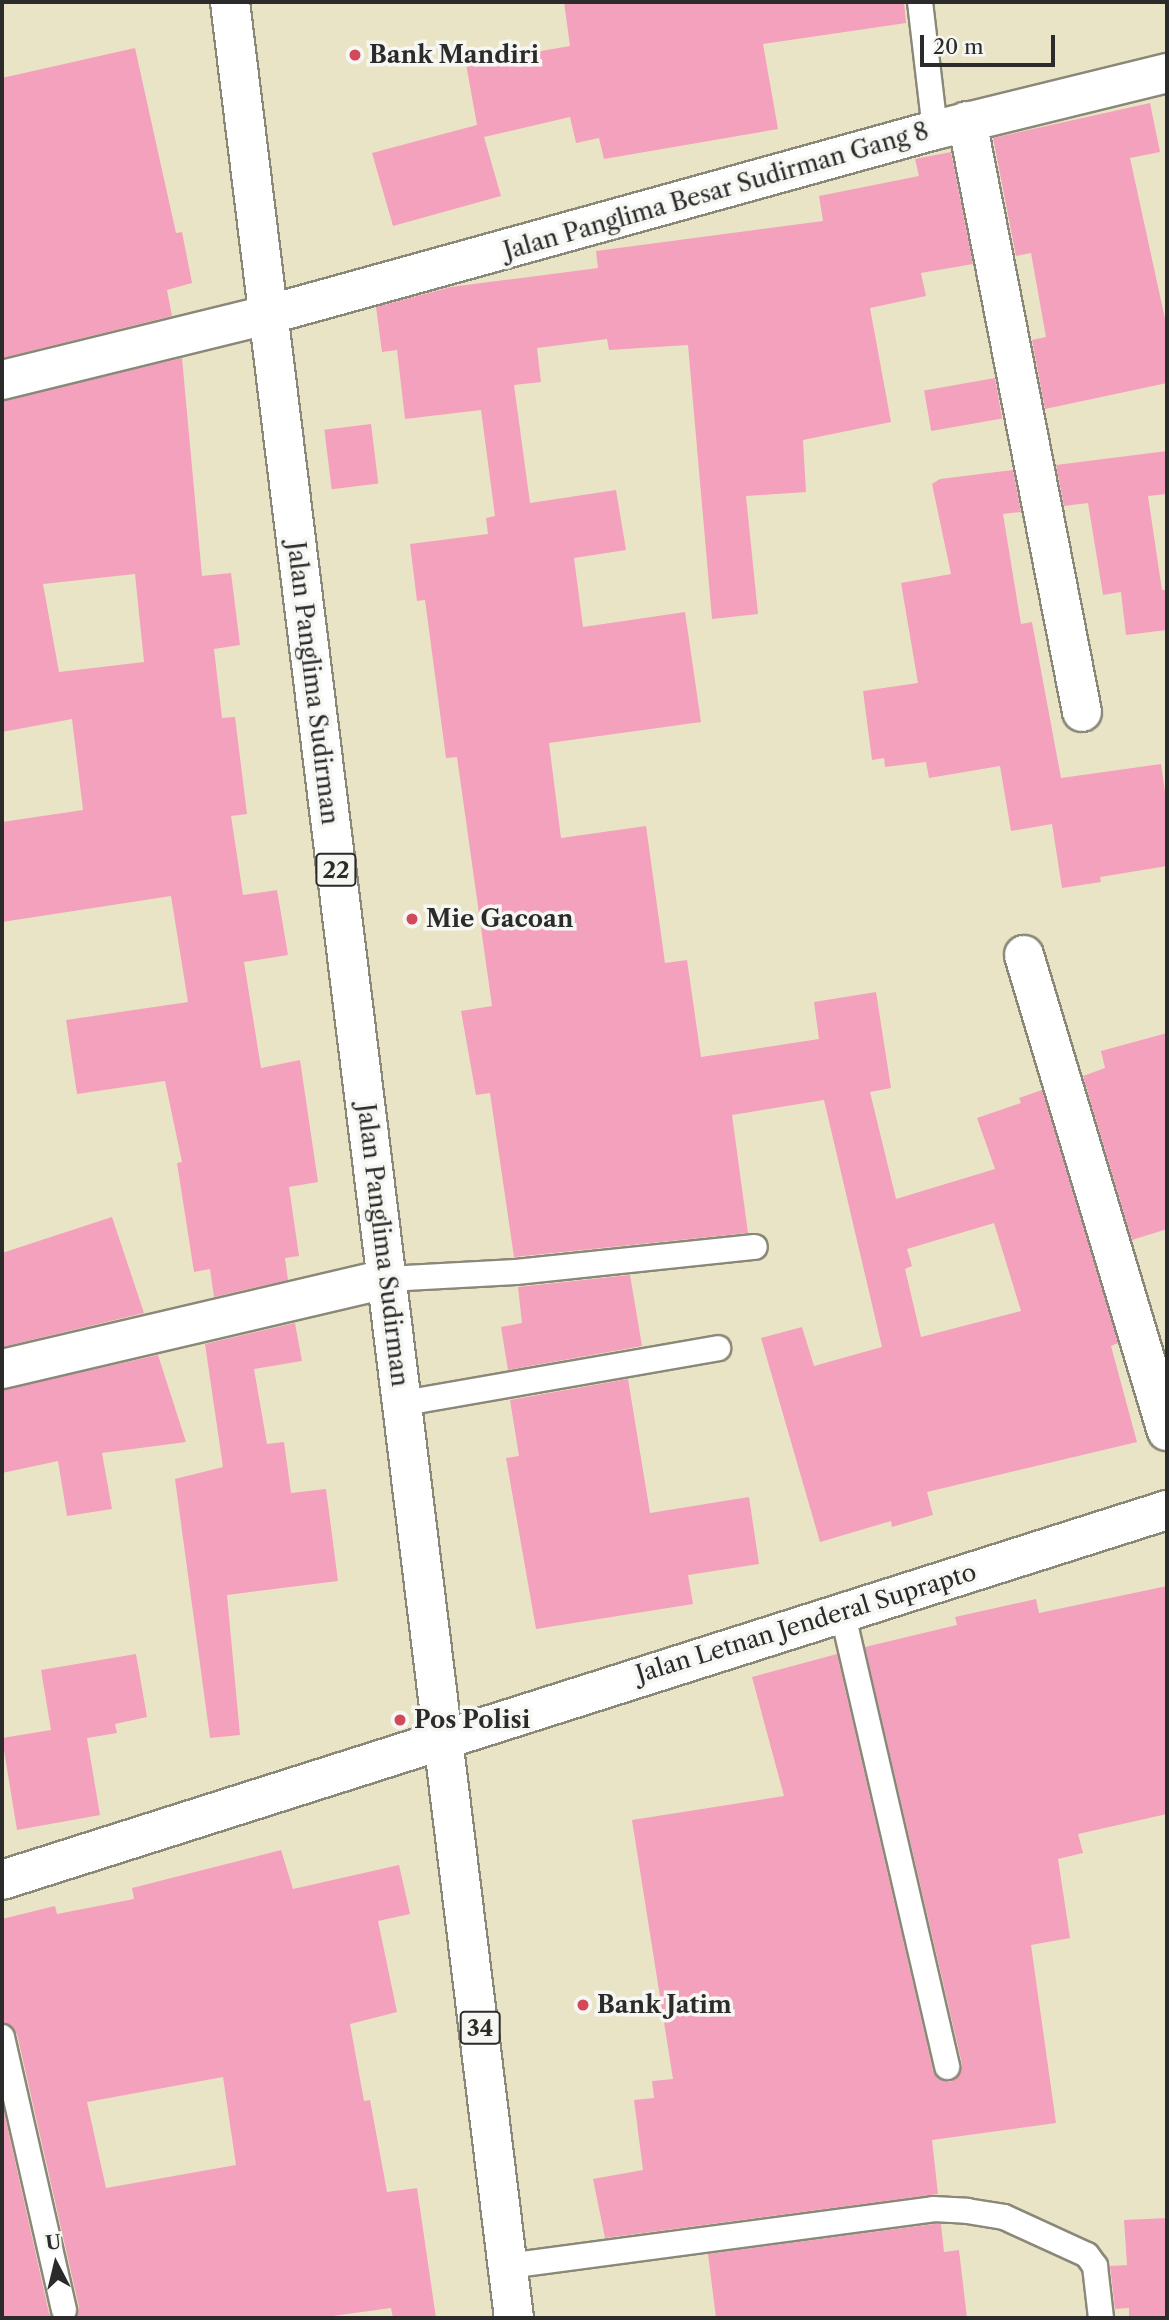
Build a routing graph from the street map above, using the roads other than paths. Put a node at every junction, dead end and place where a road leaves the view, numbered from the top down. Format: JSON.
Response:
{"nodes":[{"id":1,"x":230,"y":2,"type":"edge"},
{"id":2,"x":920,"y":2,"type":"edge"},
{"id":3,"x":1167,"y":74,"type":"edge"},
{"id":4,"x":951,"y":125,"type":"junction"},
{"id":5,"x":267,"y":315,"type":"junction"},
{"id":6,"x":2,"y":380,"type":"edge"},
{"id":7,"x":1082,"y":712,"type":"dead end"},
{"id":8,"x":1024,"y":955,"type":"dead end"},
{"id":9,"x":755,"y":1247,"type":"dead end"},
{"id":10,"x":387,"y":1279,"type":"junction"},
{"id":11,"x":718,"y":1348,"type":"dead end"},
{"id":12,"x":2,"y":1369,"type":"edge"},
{"id":13,"x":404,"y":1403,"type":"junction"},
{"id":14,"x":1167,"y":1431,"type":"edge"},
{"id":15,"x":1167,"y":1510,"type":"edge"},
{"id":16,"x":842,"y":1611,"type":"junction"},
{"id":17,"x":445,"y":1738,"type":"junction"},
{"id":18,"x":2,"y":1880,"type":"edge"},
{"id":19,"x":2,"y":2036,"type":"edge"},
{"id":20,"x":947,"y":2067,"type":"dead end"},
{"id":21,"x":508,"y":2266,"type":"junction"},
{"id":22,"x":64,"y":2310,"type":"dead end"},
{"id":23,"x":514,"y":2318,"type":"edge"},
{"id":24,"x":1101,"y":2318,"type":"edge"}],
"edges":[{"from":1,"to":5,"type":"main road","name":"Jalan Panglima Sudirman","number":"22"},
{"from":2,"to":4,"type":"lane"},
{"from":3,"to":4,"type":"main road","name":"Jalan Panglima Besar Sudirman Gang 8"},
{"from":4,"to":5,"type":"main road","name":"Jalan Panglima Besar Sudirman Gang 8"},
{"from":4,"to":7,"type":"main road"},
{"from":5,"to":6,"type":"main road","name":"Jalan Panglima Besar Sudirman Gang 8"},
{"from":5,"to":10,"type":"main road","name":"Jalan Panglima Sudirman","number":"22"},
{"from":8,"to":14,"type":"main road"},
{"from":9,"to":10,"type":"lane"},
{"from":10,"to":12,"type":"main road"},
{"from":10,"to":13,"type":"main road","name":"Jalan Panglima Sudirman","number":"22"},
{"from":11,"to":13,"type":"lane"},
{"from":13,"to":17,"type":"main road","name":"Jalan Panglima Sudirman","number":"22"},
{"from":15,"to":16,"type":"main road","name":"Jalan Letnan Jenderal Suprapto"},
{"from":16,"to":17,"type":"main road","name":"Jalan Letnan Jenderal Suprapto"},
{"from":16,"to":20,"type":"lane"},
{"from":17,"to":18,"type":"main road","name":"Jalan Letnan Jenderal Suprapto"},
{"from":17,"to":21,"type":"main road","number":"34"},
{"from":19,"to":22,"type":"lane"},
{"from":21,"to":23,"type":"main road","number":"34"},
{"from":21,"to":24,"type":"lane"}]}
